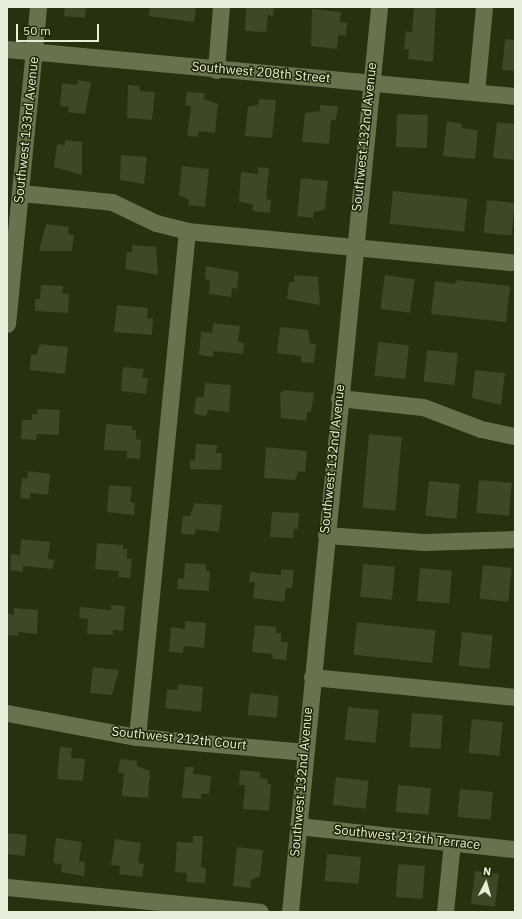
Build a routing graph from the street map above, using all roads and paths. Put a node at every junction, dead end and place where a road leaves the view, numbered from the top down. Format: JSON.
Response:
{"nodes":[{"id":1,"x":38,"y":7,"type":"edge"},
{"id":2,"x":221,"y":7,"type":"edge"},
{"id":3,"x":379,"y":7,"type":"edge"},
{"id":4,"x":484,"y":7,"type":"edge"},
{"id":5,"x":7,"y":49,"type":"edge"},
{"id":6,"x":34,"y":52,"type":"junction"},
{"id":7,"x":216,"y":70,"type":"junction"},
{"id":8,"x":371,"y":83,"type":"junction"},
{"id":9,"x":476,"y":92,"type":"junction"},
{"id":10,"x":515,"y":96,"type":"edge"},
{"id":11,"x":21,"y":193,"type":"junction"},
{"id":12,"x":187,"y":231,"type":"junction"},
{"id":13,"x":354,"y":246,"type":"junction"},
{"id":14,"x":511,"y":262,"type":"dead end"},
{"id":15,"x":7,"y":324,"type":"edge"},
{"id":16,"x":339,"y":398,"type":"junction"},
{"id":17,"x":515,"y":436,"type":"edge"},
{"id":18,"x":326,"y":535,"type":"junction"},
{"id":19,"x":515,"y":538,"type":"edge"},
{"id":20,"x":312,"y":677,"type":"junction"},
{"id":21,"x":515,"y":697,"type":"edge"},
{"id":22,"x":7,"y":712,"type":"edge"},
{"id":23,"x":137,"y":737,"type":"junction"},
{"id":24,"x":305,"y":752,"type":"junction"},
{"id":25,"x":298,"y":826,"type":"junction"},
{"id":26,"x":452,"y":842,"type":"junction"},
{"id":27,"x":515,"y":849,"type":"edge"},
{"id":28,"x":7,"y":887,"type":"edge"},
{"id":29,"x":195,"y":909,"type":"edge"},
{"id":30,"x":260,"y":912,"type":"edge"},
{"id":31,"x":290,"y":912,"type":"edge"},
{"id":32,"x":446,"y":912,"type":"edge"}],
"edges":[{"from":1,"to":6,"type":"street","name":"Southwest 133rd Avenue"},
{"from":2,"to":7,"type":"street"},
{"from":3,"to":8,"type":"street","name":"Southwest 132nd Avenue"},
{"from":4,"to":9,"type":"street"},
{"from":5,"to":6,"type":"street","name":"Southwest 208th Street"},
{"from":6,"to":7,"type":"street","name":"Southwest 208th Street"},
{"from":6,"to":11,"type":"street","name":"Southwest 133rd Avenue"},
{"from":7,"to":8,"type":"street","name":"Southwest 208th Street"},
{"from":8,"to":9,"type":"street","name":"Southwest 208th Street"},
{"from":8,"to":13,"type":"street","name":"Southwest 132nd Avenue"},
{"from":9,"to":10,"type":"street","name":"Southwest 208th Street"},
{"from":11,"to":12,"type":"street"},
{"from":11,"to":15,"type":"street","name":"Southwest 133rd Avenue"},
{"from":12,"to":13,"type":"street"},
{"from":12,"to":23,"type":"street"},
{"from":13,"to":14,"type":"street"},
{"from":13,"to":16,"type":"street","name":"Southwest 132nd Avenue"},
{"from":16,"to":17,"type":"street"},
{"from":16,"to":18,"type":"street","name":"Southwest 132nd Avenue"},
{"from":18,"to":19,"type":"street"},
{"from":18,"to":20,"type":"street","name":"Southwest 132nd Avenue"},
{"from":20,"to":21,"type":"street"},
{"from":20,"to":24,"type":"street","name":"Southwest 132nd Avenue"},
{"from":22,"to":23,"type":"street","name":"Southwest 212th Court"},
{"from":23,"to":24,"type":"street","name":"Southwest 212th Court"},
{"from":24,"to":25,"type":"street","name":"Southwest 132nd Avenue"},
{"from":25,"to":26,"type":"street","name":"Southwest 212th Terrace"},
{"from":25,"to":31,"type":"street","name":"Southwest 132nd Avenue"},
{"from":26,"to":27,"type":"street","name":"Southwest 212th Terrace"},
{"from":26,"to":32,"type":"street"},
{"from":28,"to":29,"type":"street"},
{"from":29,"to":30,"type":"street"}]}
